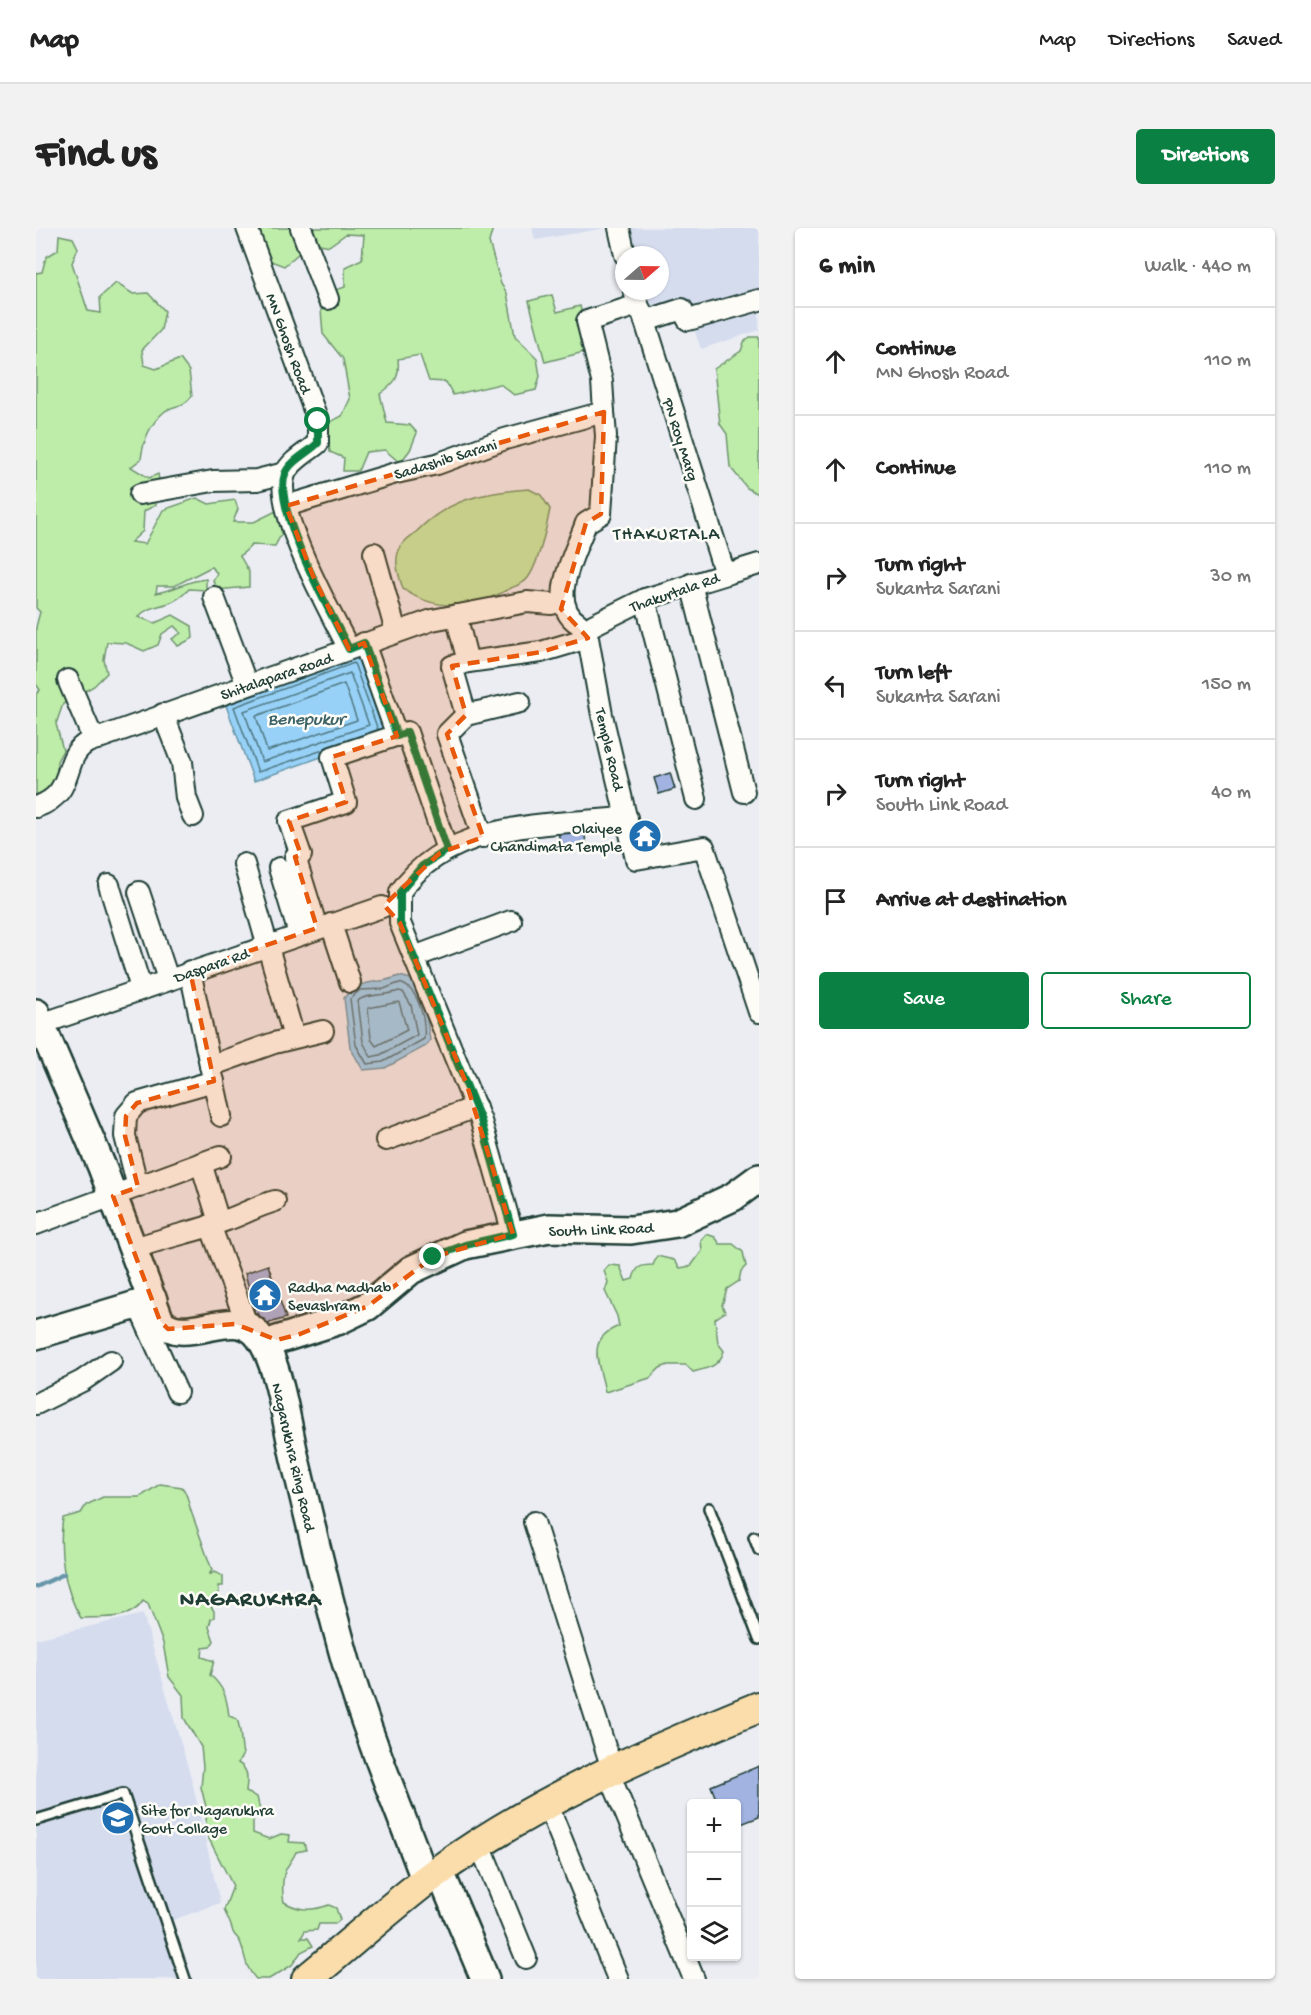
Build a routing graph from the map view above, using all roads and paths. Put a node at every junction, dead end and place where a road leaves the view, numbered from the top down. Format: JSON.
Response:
{"nodes":[{"id":1,"x":247,"y":228,"type":"edge"},
{"id":2,"x":301,"y":228,"type":"edge"},
{"id":3,"x":619,"y":228,"type":"edge"},
{"id":4,"x":623,"y":246,"type":"edge"},
{"id":5,"x":328,"y":299,"type":"dead end"},
{"id":6,"x":759,"y":300,"type":"edge"},
{"id":7,"x":639,"y":306,"type":"edge"},
{"id":8,"x":604,"y":412,"type":"junction"},
{"id":9,"x":285,"y":473,"type":"junction"},
{"id":10,"x":140,"y":494,"type":"dead end"},
{"id":11,"x":286,"y":506,"type":"junction"},
{"id":12,"x":374,"y":553,"type":"dead end"},
{"id":13,"x":759,"y":564,"type":"edge"},
{"id":14,"x":725,"y":574,"type":"junction"},
{"id":15,"x":691,"y":584,"type":"junction"},
{"id":16,"x":214,"y":597,"type":"dead end"},
{"id":17,"x":645,"y":599,"type":"junction"},
{"id":18,"x":456,"y":615,"type":"junction"},
{"id":19,"x":573,"y":617,"type":"junction"},
{"id":20,"x":396,"y":632,"type":"junction"},
{"id":21,"x":357,"y":646,"type":"junction"},
{"id":22,"x":468,"y":662,"type":"junction"},
{"id":23,"x":68,"y":680,"type":"dead end"},
{"id":24,"x":247,"y":685,"type":"junction"},
{"id":25,"x":520,"y":702,"type":"dead end"},
{"id":26,"x":164,"y":714,"type":"junction"},
{"id":27,"x":466,"y":715,"type":"junction"},
{"id":28,"x":397,"y":736,"type":"junction"},
{"id":29,"x":97,"y":739,"type":"junction"},
{"id":30,"x":744,"y":792,"type":"dead end"},
{"id":31,"x":696,"y":799,"type":"dead end"},
{"id":32,"x":36,"y":807,"type":"edge"},
{"id":33,"x":193,"y":816,"type":"dead end"},
{"id":34,"x":627,"y":818,"type":"junction"},
{"id":35,"x":483,"y":837,"type":"junction"},
{"id":36,"x":447,"y":850,"type":"junction"},
{"id":37,"x":244,"y":864,"type":"dead end"},
{"id":38,"x":279,"y":868,"type":"dead end"},
{"id":39,"x":109,"y":885,"type":"dead end"},
{"id":40,"x":139,"y":892,"type":"dead end"},
{"id":41,"x":400,"y":892,"type":"junction"},
{"id":42,"x":382,"y":907,"type":"junction"},
{"id":43,"x":511,"y":921,"type":"dead end"},
{"id":44,"x":400,"y":923,"type":"junction"},
{"id":45,"x":316,"y":929,"type":"junction"},
{"id":46,"x":267,"y":945,"type":"junction"},
{"id":47,"x":414,"y":957,"type":"junction"},
{"id":48,"x":190,"y":971,"type":"junction"},
{"id":49,"x":168,"y":979,"type":"junction"},
{"id":50,"x":350,"y":982,"type":"dead end"},
{"id":51,"x":141,"y":988,"type":"junction"},
{"id":52,"x":759,"y":1012,"type":"edge"},
{"id":53,"x":38,"y":1018,"type":"edge"},
{"id":54,"x":323,"y":1031,"type":"dead end"},
{"id":55,"x":294,"y":1037,"type":"junction"},
{"id":56,"x":212,"y":1074,"type":"junction"},
{"id":57,"x":476,"y":1107,"type":"junction"},
{"id":58,"x":221,"y":1116,"type":"dead end"},
{"id":59,"x":386,"y":1140,"type":"dead end"},
{"id":60,"x":221,"y":1156,"type":"dead end"},
{"id":61,"x":201,"y":1163,"type":"junction"},
{"id":62,"x":759,"y":1178,"type":"edge"},
{"id":63,"x":125,"y":1191,"type":"junction"},
{"id":64,"x":275,"y":1201,"type":"dead end"},
{"id":65,"x":36,"y":1224,"type":"edge"},
{"id":66,"x":214,"y":1224,"type":"junction"},
{"id":67,"x":513,"y":1234,"type":"junction"},
{"id":68,"x":134,"y":1249,"type":"junction"},
{"id":69,"x":146,"y":1303,"type":"junction"},
{"id":70,"x":36,"y":1335,"type":"edge"},
{"id":71,"x":263,"y":1340,"type":"junction"},
{"id":72,"x":111,"y":1360,"type":"dead end"},
{"id":73,"x":177,"y":1392,"type":"dead end"},
{"id":74,"x":36,"y":1404,"type":"edge"},
{"id":75,"x":709,"y":1508,"type":"dead end"},
{"id":76,"x":534,"y":1522,"type":"dead end"},
{"id":77,"x":754,"y":1537,"type":"dead end"},
{"id":78,"x":759,"y":1550,"type":"edge"},
{"id":79,"x":759,"y":1639,"type":"edge"},
{"id":80,"x":759,"y":1707,"type":"edge"},
{"id":81,"x":610,"y":1770,"type":"junction"},
{"id":82,"x":547,"y":1803,"type":"junction"},
{"id":83,"x":36,"y":1820,"type":"edge"},
{"id":84,"x":480,"y":1845,"type":"junction"},
{"id":85,"x":433,"y":1875,"type":"junction"},
{"id":86,"x":526,"y":1958,"type":"dead end"},
{"id":87,"x":185,"y":1979,"type":"edge"},
{"id":88,"x":307,"y":1979,"type":"edge"},
{"id":89,"x":485,"y":1979,"type":"edge"},
{"id":90,"x":618,"y":1979,"type":"edge"},
{"id":91,"x":694,"y":1979,"type":"edge"}],
"edges":[{"from":1,"to":9,"type":"street","name":"MN Ghosh Road"},
{"from":2,"to":5,"type":"street"},
{"from":3,"to":4,"type":"street"},
{"from":6,"to":7,"type":"street"},
{"from":7,"to":8,"type":"street"},
{"from":7,"to":14,"type":"street","name":"PN Roy Marg"},
{"from":8,"to":11,"type":"street","name":"Sadashib Sarani"},
{"from":8,"to":19,"type":"street"},
{"from":9,"to":10,"type":"street"},
{"from":9,"to":11,"type":"street"},
{"from":11,"to":21,"type":"street"},
{"from":12,"to":20,"type":"street"},
{"from":13,"to":14,"type":"street","name":"Thakurtala Rd"},
{"from":14,"to":15,"type":"street","name":"Thakurtala Rd"},
{"from":15,"to":17,"type":"street","name":"Thakurtala Rd"},
{"from":15,"to":30,"type":"street"},
{"from":16,"to":24,"type":"street"},
{"from":17,"to":19,"type":"street","name":"Thakurtala Rd"},
{"from":17,"to":31,"type":"street"},
{"from":18,"to":19,"type":"street","name":"Shitalapara Road"},
{"from":18,"to":20,"type":"street","name":"Shitalapara Road"},
{"from":18,"to":22,"type":"street"},
{"from":19,"to":22,"type":"street","name":"Thakurtala Rd"},
{"from":19,"to":34,"type":"street","name":"Temple Road"},
{"from":20,"to":21,"type":"street","name":"Shitalapara Road"},
{"from":21,"to":24,"type":"street","name":"Shitalapara Road"},
{"from":21,"to":28,"type":"street"},
{"from":22,"to":27,"type":"street"},
{"from":23,"to":29,"type":"street"},
{"from":24,"to":26,"type":"street","name":"Shitalapara Road"},
{"from":25,"to":27,"type":"street"},
{"from":26,"to":29,"type":"street","name":"Shitalapara Road"},
{"from":26,"to":33,"type":"street"},
{"from":27,"to":35,"type":"street"},
{"from":28,"to":36,"type":"street"},
{"from":28,"to":45,"type":"street"},
{"from":29,"to":32,"type":"street","name":"Shitalapara Road"},
{"from":34,"to":35,"type":"street"},
{"from":34,"to":52,"type":"street","name":"Temple Road"},
{"from":35,"to":36,"type":"street"},
{"from":36,"to":41,"type":"street"},
{"from":37,"to":46,"type":"street"},
{"from":38,"to":45,"type":"street"},
{"from":39,"to":51,"type":"street"},
{"from":40,"to":49,"type":"street"},
{"from":41,"to":42,"type":"street"},
{"from":41,"to":44,"type":"street"},
{"from":42,"to":44,"type":"street"},
{"from":42,"to":45,"type":"street","name":"Daspara Rd"},
{"from":43,"to":47,"type":"street"},
{"from":44,"to":47,"type":"street"},
{"from":45,"to":46,"type":"street","name":"Daspara Rd"},
{"from":45,"to":50,"type":"street"},
{"from":46,"to":48,"type":"street","name":"Daspara Rd"},
{"from":46,"to":55,"type":"street"},
{"from":47,"to":57,"type":"street"},
{"from":48,"to":49,"type":"street","name":"Daspara Rd"},
{"from":48,"to":56,"type":"street"},
{"from":49,"to":51,"type":"street","name":"Daspara Rd"},
{"from":51,"to":53,"type":"street","name":"Daspara Rd"},
{"from":53,"to":63,"type":"main road"},
{"from":54,"to":55,"type":"street"},
{"from":55,"to":56,"type":"street"},
{"from":56,"to":58,"type":"street"},
{"from":56,"to":63,"type":"street"},
{"from":57,"to":59,"type":"street"},
{"from":57,"to":67,"type":"street"},
{"from":60,"to":61,"type":"street"},
{"from":61,"to":63,"type":"street"},
{"from":61,"to":66,"type":"street"},
{"from":62,"to":67,"type":"main road","name":"South Link Road"},
{"from":63,"to":65,"type":"street"},
{"from":63,"to":68,"type":"main road"},
{"from":64,"to":66,"type":"street"},
{"from":66,"to":68,"type":"street"},
{"from":66,"to":71,"type":"street"},
{"from":67,"to":71,"type":"main road","name":"South Link Road"},
{"from":68,"to":69,"type":"main road"},
{"from":69,"to":70,"type":"main road"},
{"from":69,"to":71,"type":"main road"},
{"from":69,"to":73,"type":"street"},
{"from":71,"to":85,"type":"main road","name":"Nagarukhra Ring Road"},
{"from":72,"to":74,"type":"street"},
{"from":75,"to":79,"type":"lane"},
{"from":76,"to":81,"type":"street"},
{"from":77,"to":78,"type":"lane"},
{"from":80,"to":81,"type":"main road"},
{"from":81,"to":82,"type":"main road"},
{"from":81,"to":91,"type":"street"},
{"from":82,"to":84,"type":"main road"},
{"from":82,"to":90,"type":"street"},
{"from":83,"to":87,"type":"lane"},
{"from":84,"to":85,"type":"main road"},
{"from":84,"to":86,"type":"street"},
{"from":85,"to":88,"type":"main road"},
{"from":85,"to":89,"type":"main road","name":"Nagarukhra Ring Road"}]}
